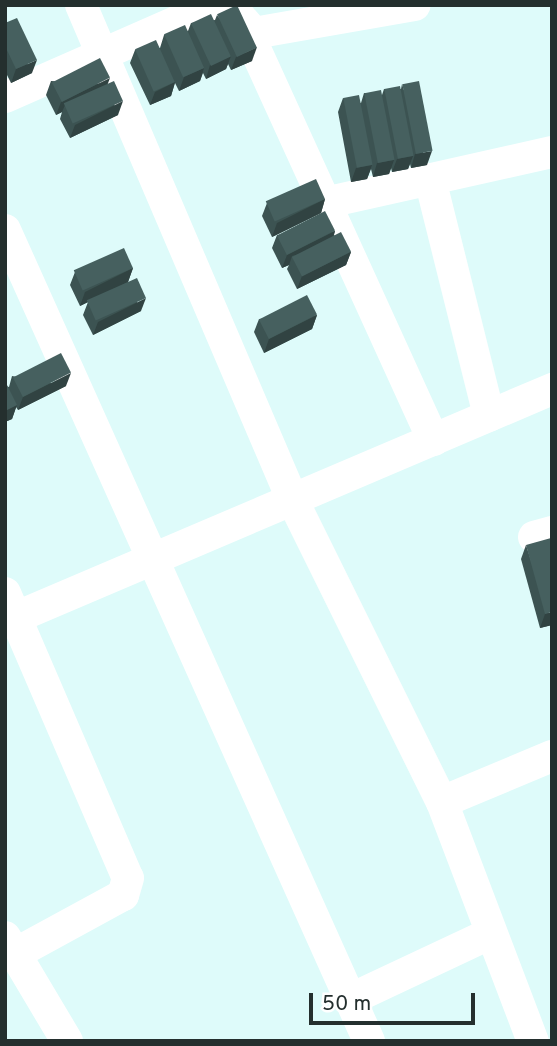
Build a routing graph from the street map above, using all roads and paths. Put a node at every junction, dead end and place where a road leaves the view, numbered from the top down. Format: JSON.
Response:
{"nodes":[{"id":1,"x":81,"y":5,"type":"edge"},
{"id":2,"x":215,"y":5,"type":"edge"},
{"id":3,"x":415,"y":5,"type":"edge"},
{"id":4,"x":239,"y":17,"type":"edge"},
{"id":5,"x":103,"y":52,"type":"junction"},
{"id":6,"x":5,"y":97,"type":"edge"},
{"id":7,"x":552,"y":152,"type":"edge"},
{"id":8,"x":430,"y":179,"type":"junction"},
{"id":9,"x":324,"y":203,"type":"junction"},
{"id":10,"x":5,"y":230,"type":"edge"},
{"id":11,"x":552,"y":389,"type":"edge"},
{"id":12,"x":489,"y":416,"type":"junction"},
{"id":13,"x":433,"y":440,"type":"junction"},
{"id":14,"x":293,"y":501,"type":"junction"},
{"id":15,"x":154,"y":562,"type":"junction"},
{"id":16,"x":9,"y":610,"type":"edge"},
{"id":17,"x":552,"y":757,"type":"edge"},
{"id":18,"x":442,"y":802,"type":"junction"},
{"id":19,"x":489,"y":934,"type":"junction"},
{"id":20,"x":10,"y":946,"type":"edge"},
{"id":21,"x":351,"y":999,"type":"junction"},
{"id":22,"x":67,"y":1041,"type":"edge"},
{"id":23,"x":369,"y":1041,"type":"edge"},
{"id":24,"x":533,"y":1041,"type":"edge"}],
"edges":[{"from":1,"to":5,"type":"street"},
{"from":2,"to":5,"type":"street"},
{"from":3,"to":4,"type":"street"},
{"from":4,"to":9,"type":"street"},
{"from":5,"to":6,"type":"street"},
{"from":5,"to":14,"type":"street"},
{"from":7,"to":8,"type":"street"},
{"from":8,"to":9,"type":"street"},
{"from":8,"to":12,"type":"street"},
{"from":9,"to":13,"type":"street"},
{"from":10,"to":15,"type":"street"},
{"from":11,"to":12,"type":"street"},
{"from":12,"to":13,"type":"street"},
{"from":13,"to":14,"type":"street"},
{"from":14,"to":15,"type":"street"},
{"from":14,"to":18,"type":"street"},
{"from":15,"to":16,"type":"street"},
{"from":15,"to":21,"type":"street"},
{"from":16,"to":20,"type":"street"},
{"from":17,"to":18,"type":"street"},
{"from":18,"to":19,"type":"street"},
{"from":19,"to":21,"type":"street"},
{"from":19,"to":24,"type":"street"},
{"from":20,"to":22,"type":"street"},
{"from":21,"to":23,"type":"street"}]}
